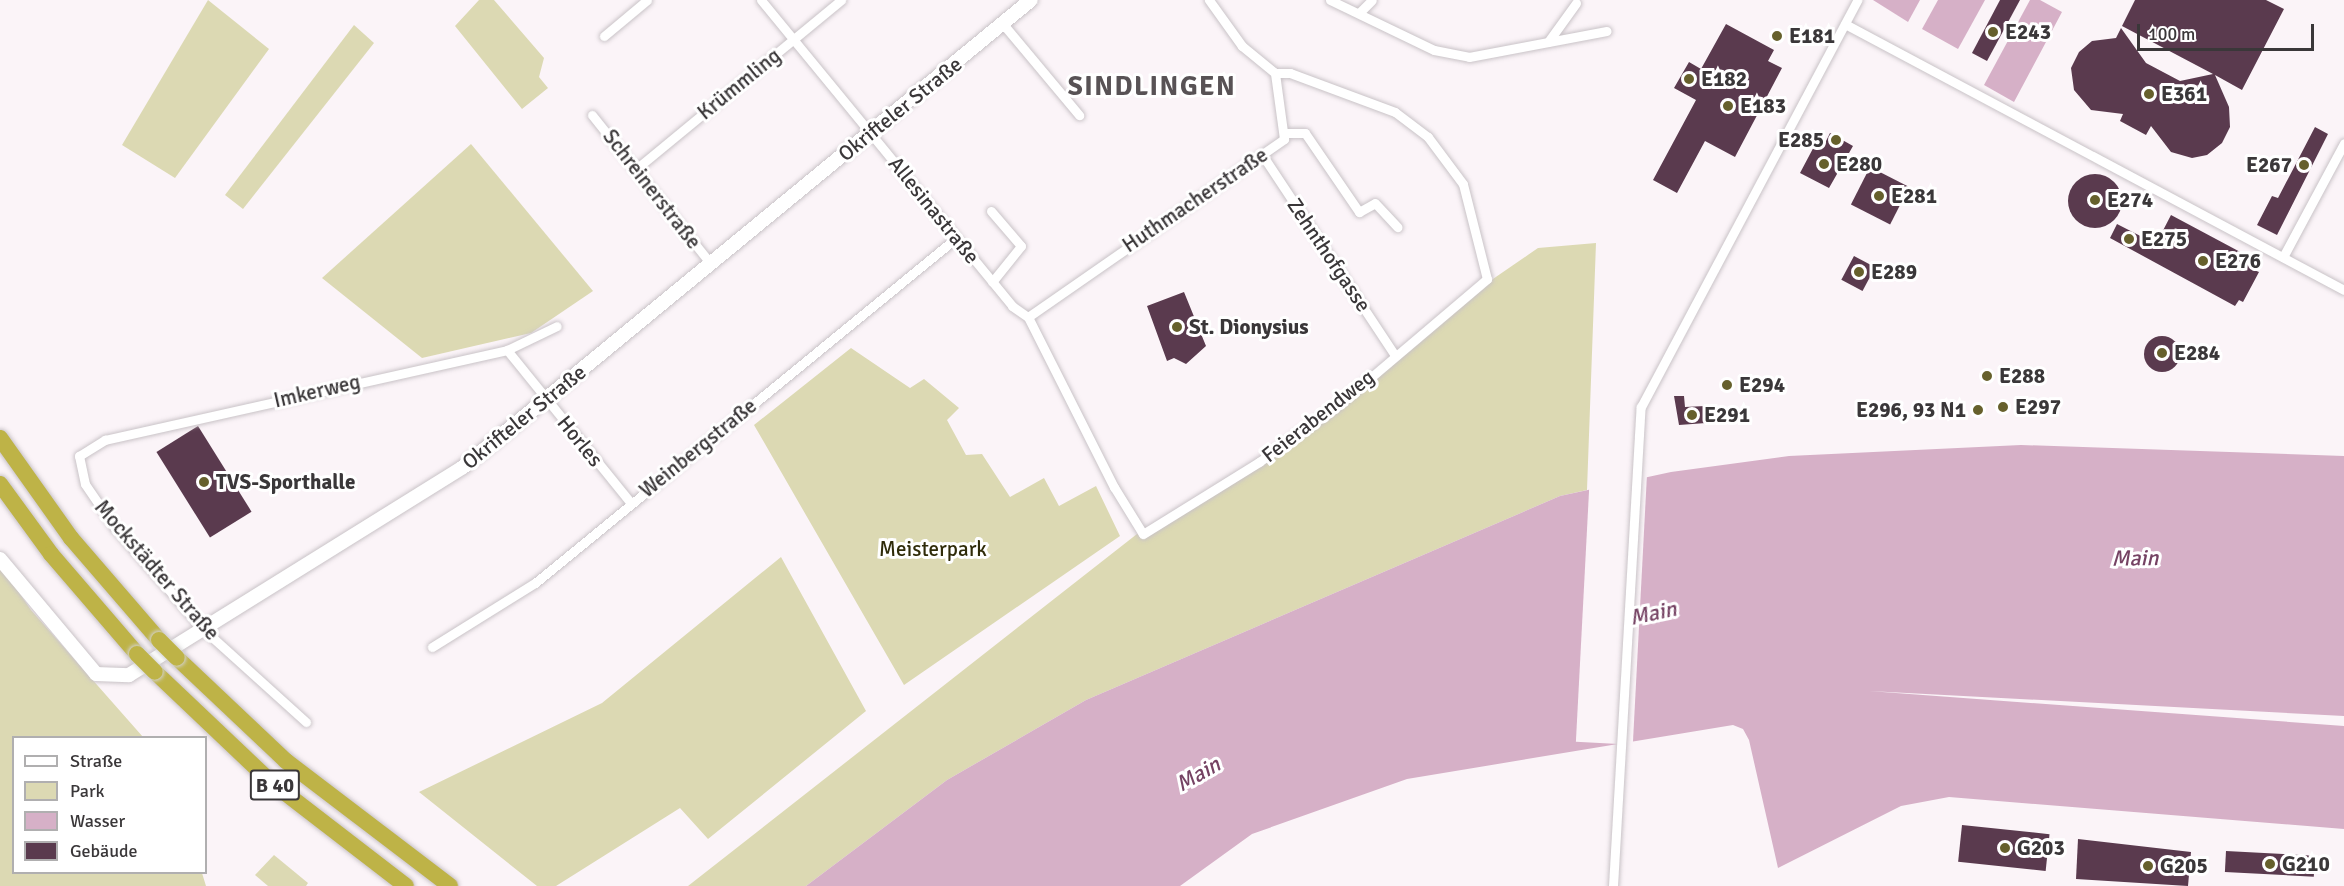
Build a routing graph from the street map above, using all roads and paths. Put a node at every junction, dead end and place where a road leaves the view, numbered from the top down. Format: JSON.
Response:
{"nodes":[{"id":1,"x":648,"y":0,"type":"edge"},
{"id":2,"x":761,"y":0,"type":"edge"},
{"id":3,"x":841,"y":0,"type":"edge"},
{"id":4,"x":1031,"y":0,"type":"edge"},
{"id":5,"x":1209,"y":0,"type":"edge"},
{"id":6,"x":1330,"y":0,"type":"edge"},
{"id":7,"x":1372,"y":0,"type":"edge"},
{"id":8,"x":1857,"y":0,"type":"edge"},
{"id":9,"x":1576,"y":3,"type":"dead end"},
{"id":10,"x":1359,"y":13,"type":"junction"},
{"id":11,"x":1003,"y":24,"type":"junction"},
{"id":12,"x":1845,"y":24,"type":"junction"},
{"id":13,"x":1607,"y":31,"type":"dead end"},
{"id":14,"x":604,"y":36,"type":"dead end"},
{"id":15,"x":793,"y":39,"type":"junction"},
{"id":16,"x":1548,"y":42,"type":"junction"},
{"id":17,"x":1275,"y":73,"type":"junction"},
{"id":18,"x":592,"y":114,"type":"dead end"},
{"id":19,"x":1079,"y":115,"type":"dead end"},
{"id":20,"x":872,"y":133,"type":"junction"},
{"id":21,"x":1286,"y":133,"type":"junction"},
{"id":22,"x":2344,"y":143,"type":"edge"},
{"id":23,"x":1263,"y":156,"type":"junction"},
{"id":24,"x":636,"y":169,"type":"junction"},
{"id":25,"x":991,"y":212,"type":"dead end"},
{"id":26,"x":1397,"y":226,"type":"dead end"},
{"id":27,"x":956,"y":238,"type":"junction"},
{"id":28,"x":2283,"y":257,"type":"junction"},
{"id":29,"x":711,"y":264,"type":"junction"},
{"id":30,"x":992,"y":282,"type":"junction"},
{"id":31,"x":2344,"y":290,"type":"edge"},
{"id":32,"x":1028,"y":317,"type":"junction"},
{"id":33,"x":556,"y":326,"type":"dead end"},
{"id":34,"x":507,"y":350,"type":"junction"},
{"id":35,"x":1394,"y":354,"type":"junction"},
{"id":36,"x":546,"y":400,"type":"junction"},
{"id":37,"x":0,"y":438,"type":"edge"},
{"id":38,"x":79,"y":456,"type":"joint"},
{"id":39,"x":0,"y":484,"type":"edge"},
{"id":40,"x":631,"y":503,"type":"junction"},
{"id":41,"x":1137,"y":531,"type":"joint"},
{"id":42,"x":0,"y":559,"type":"edge"},
{"id":43,"x":202,"y":628,"type":"junction"},
{"id":44,"x":432,"y":647,"type":"dead end"},
{"id":45,"x":306,"y":722,"type":"dead end"},
{"id":46,"x":406,"y":886,"type":"edge"},
{"id":47,"x":450,"y":886,"type":"edge"},
{"id":48,"x":1614,"y":886,"type":"edge"}],
"edges":[{"from":1,"to":14,"type":"street"},
{"from":2,"to":15,"type":"street","name":"Allesinastraße"},
{"from":3,"to":15,"type":"street","name":"Krümmling"},
{"from":4,"to":11,"type":"street","name":"Okrifteler Straße"},
{"from":5,"to":17,"type":"street"},
{"from":6,"to":10,"type":"street"},
{"from":7,"to":10,"type":"street"},
{"from":8,"to":12,"type":"street"},
{"from":9,"to":16,"type":"street"},
{"from":10,"to":16,"type":"street"},
{"from":11,"to":19,"type":"street"},
{"from":11,"to":20,"type":"street","name":"Okrifteler Straße"},
{"from":12,"to":28,"type":"street"},
{"from":12,"to":48,"type":"street"},
{"from":13,"to":16,"type":"street"},
{"from":15,"to":20,"type":"street","name":"Allesinastraße"},
{"from":15,"to":24,"type":"street","name":"Krümmling"},
{"from":17,"to":21,"type":"street","name":"Huthmacherstraße"},
{"from":17,"to":35,"type":"street","name":"Feierabendweg"},
{"from":18,"to":24,"type":"street","name":"Schreinerstraße"},
{"from":20,"to":27,"type":"street","name":"Allesinastraße"},
{"from":20,"to":29,"type":"street","name":"Okrifteler Straße"},
{"from":21,"to":23,"type":"street","name":"Huthmacherstraße"},
{"from":21,"to":26,"type":"street"},
{"from":22,"to":28,"type":"street"},
{"from":23,"to":32,"type":"street","name":"Huthmacherstraße"},
{"from":23,"to":35,"type":"street","name":"Zehnthofgasse"},
{"from":24,"to":29,"type":"street","name":"Schreinerstraße"},
{"from":25,"to":30,"type":"street","name":"Allesinastraße"},
{"from":27,"to":30,"type":"street","name":"Allesinastraße"},
{"from":27,"to":40,"type":"street","name":"Weinbergstraße"},
{"from":28,"to":31,"type":"street"},
{"from":29,"to":36,"type":"street","name":"Okrifteler Straße"},
{"from":30,"to":32,"type":"street","name":"Allesinastraße"},
{"from":32,"to":41,"type":"street","name":"Allesinastraße"},
{"from":33,"to":34,"type":"street","name":"Imkerweg"},
{"from":34,"to":36,"type":"street","name":"Horles"},
{"from":34,"to":38,"type":"street","name":"Imkerweg"},
{"from":35,"to":41,"type":"street","name":"Feierabendweg"},
{"from":36,"to":40,"type":"street","name":"Horles"},
{"from":36,"to":43,"type":"street","name":"Okrifteler Straße"},
{"from":37,"to":47,"type":"highway","number":"B 40","bridge":true},
{"from":38,"to":43,"type":"street","name":"Mockstädter Straße"},
{"from":39,"to":46,"type":"highway","number":"B 40","bridge":true},
{"from":40,"to":44,"type":"street","name":"Weinbergstraße"},
{"from":42,"to":43,"type":"street","name":"Okrifteler Straße"},
{"from":43,"to":45,"type":"street","name":"Mockstädter Straße"}]}
